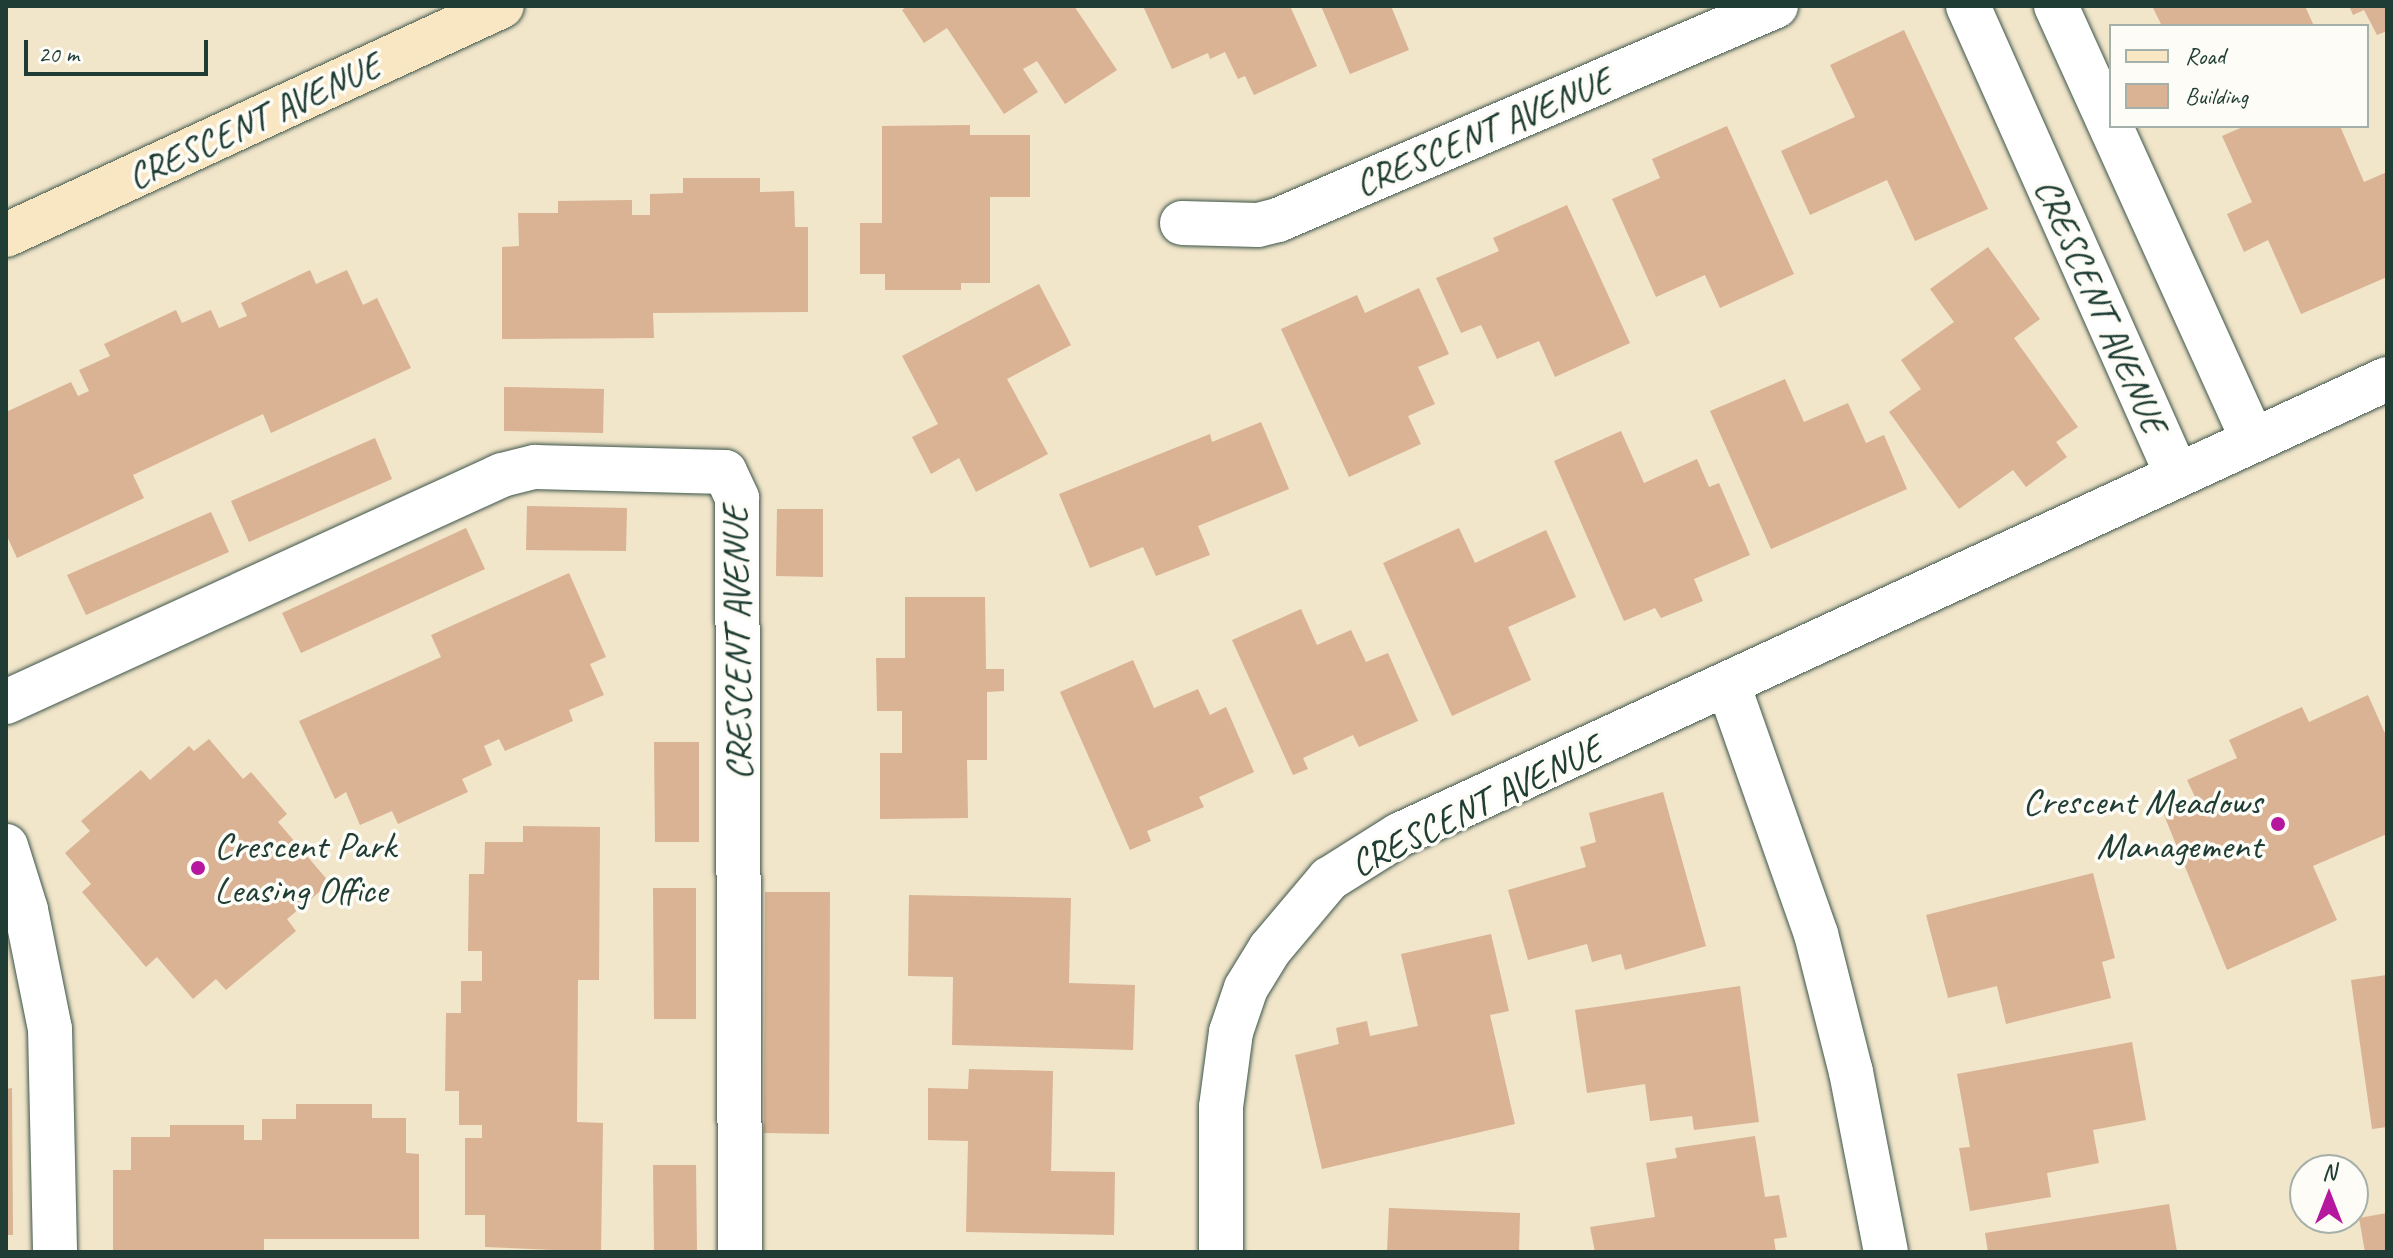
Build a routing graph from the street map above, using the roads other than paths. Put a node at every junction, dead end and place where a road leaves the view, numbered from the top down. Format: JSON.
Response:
{"nodes":[{"id":1,"x":502,"y":6,"type":"edge"},
{"id":2,"x":1776,"y":6,"type":"edge"},
{"id":3,"x":1968,"y":6,"type":"edge"},
{"id":4,"x":2056,"y":6,"type":"edge"},
{"id":5,"x":2109,"y":123,"type":"edge"},
{"id":6,"x":2111,"y":128,"type":"edge"},
{"id":7,"x":1182,"y":223,"type":"dead end"},
{"id":8,"x":6,"y":235,"type":"edge"},
{"id":9,"x":2387,"y":379,"type":"edge"},
{"id":10,"x":2252,"y":439,"type":"junction"},
{"id":11,"x":2177,"y":475,"type":"junction"},
{"id":12,"x":1729,"y":687,"type":"junction"},
{"id":13,"x":6,"y":702,"type":"edge"},
{"id":14,"x":6,"y":846,"type":"edge"},
{"id":15,"x":55,"y":1252,"type":"edge"},
{"id":16,"x":740,"y":1252,"type":"edge"},
{"id":17,"x":1221,"y":1252,"type":"edge"},
{"id":18,"x":1886,"y":1252,"type":"edge"}],
"edges":[{"from":1,"to":8,"type":"street","name":"CRESCENT AVENUE"},
{"from":2,"to":7,"type":"street","name":"CRESCENT AVENUE"},
{"from":3,"to":11,"type":"street","name":"CRESCENT AVENUE"},
{"from":4,"to":5,"type":"street"},
{"from":6,"to":10,"type":"street"},
{"from":9,"to":10,"type":"street","name":"CRESCENT AVENUE"},
{"from":10,"to":11,"type":"street","name":"CRESCENT AVENUE"},
{"from":11,"to":12,"type":"street","name":"CRESCENT AVENUE"},
{"from":12,"to":17,"type":"street","name":"CRESCENT AVENUE"},
{"from":12,"to":18,"type":"street"},
{"from":13,"to":16,"type":"street","name":"CRESCENT AVENUE"},
{"from":14,"to":15,"type":"street"}]}
